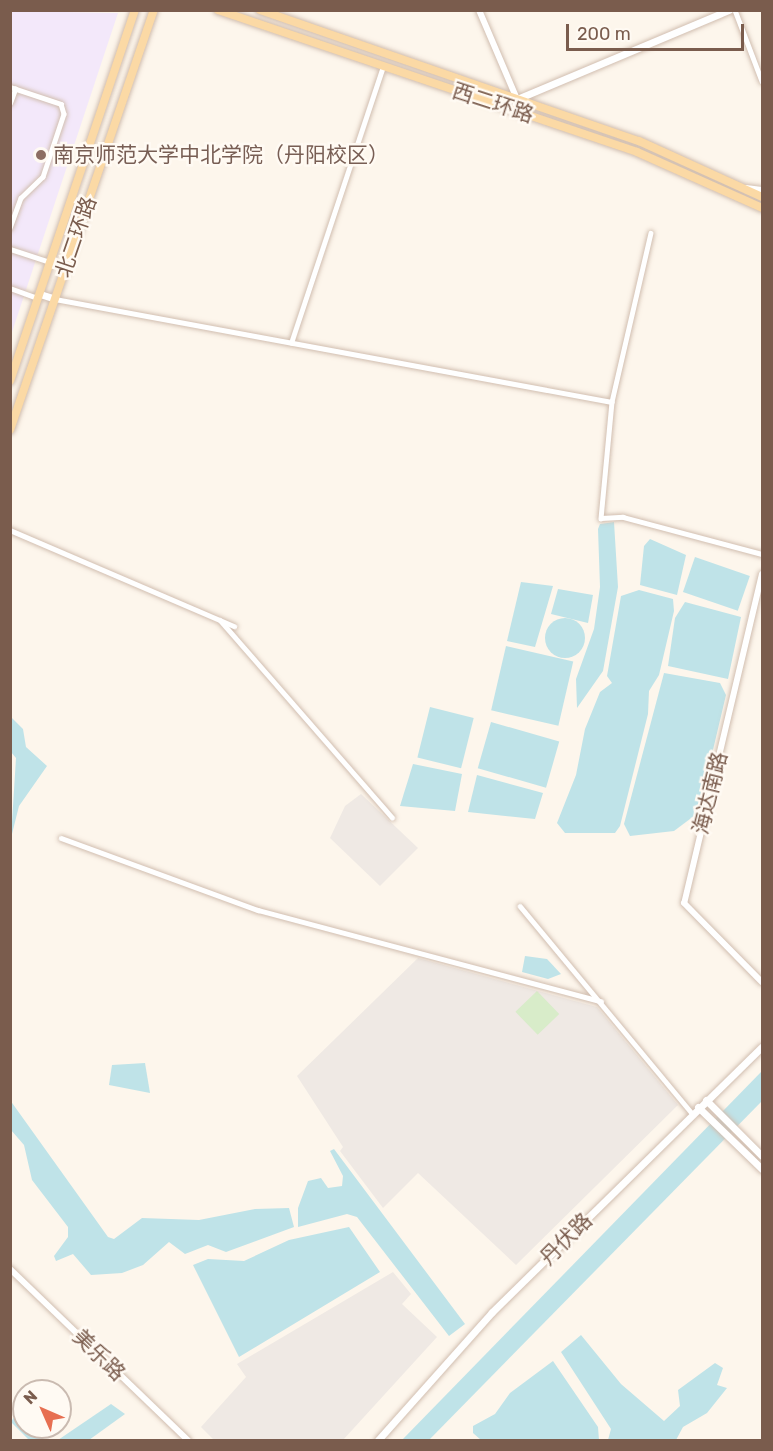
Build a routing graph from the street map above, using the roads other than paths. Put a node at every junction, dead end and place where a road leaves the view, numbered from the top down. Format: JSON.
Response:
{"nodes":[{"id":1,"x":135,"y":10,"type":"edge"},
{"id":2,"x":154,"y":10,"type":"edge"},
{"id":3,"x":218,"y":10,"type":"edge"},
{"id":4,"x":260,"y":10,"type":"edge"},
{"id":5,"x":478,"y":10,"type":"edge"},
{"id":6,"x":729,"y":10,"type":"edge"},
{"id":7,"x":735,"y":10,"type":"edge"},
{"id":8,"x":387,"y":54,"type":"junction"},
{"id":9,"x":384,"y":66,"type":"junction"},
{"id":10,"x":762,"y":81,"type":"edge"},
{"id":11,"x":13,"y":88,"type":"edge"},
{"id":12,"x":518,"y":99,"type":"junction"},
{"id":13,"x":10,"y":103,"type":"edge"},
{"id":14,"x":514,"y":110,"type":"junction"},
{"id":15,"x":743,"y":187,"type":"junction"},
{"id":16,"x":762,"y":190,"type":"edge"},
{"id":17,"x":738,"y":196,"type":"junction"},
{"id":18,"x":762,"y":197,"type":"edge"},
{"id":19,"x":762,"y":208,"type":"edge"},
{"id":20,"x":10,"y":228,"type":"edge"},
{"id":21,"x":651,"y":233,"type":"dead end"},
{"id":22,"x":10,"y":249,"type":"edge"},
{"id":23,"x":50,"y":262,"type":"junction"},
{"id":24,"x":10,"y":288,"type":"edge"},
{"id":25,"x":39,"y":296,"type":"junction"},
{"id":26,"x":55,"y":298,"type":"junction"},
{"id":27,"x":291,"y":343,"type":"junction"},
{"id":28,"x":10,"y":381,"type":"edge"},
{"id":29,"x":612,"y":402,"type":"junction"},
{"id":30,"x":10,"y":430,"type":"edge"},
{"id":31,"x":10,"y":530,"type":"edge"},
{"id":32,"x":762,"y":554,"type":"edge"},
{"id":33,"x":762,"y":574,"type":"edge"},
{"id":34,"x":220,"y":620,"type":"junction"},
{"id":35,"x":234,"y":626,"type":"dead end"},
{"id":36,"x":392,"y":817,"type":"dead end"},
{"id":37,"x":61,"y":838,"type":"dead end"},
{"id":38,"x":520,"y":906,"type":"dead end"},
{"id":39,"x":762,"y":982,"type":"edge"},
{"id":40,"x":601,"y":1001,"type":"junction"},
{"id":41,"x":762,"y":1047,"type":"edge"},
{"id":42,"x":706,"y":1100,"type":"junction"},
{"id":43,"x":695,"y":1110,"type":"junction"},
{"id":44,"x":762,"y":1156,"type":"edge"},
{"id":45,"x":762,"y":1169,"type":"edge"},
{"id":46,"x":10,"y":1269,"type":"edge"},
{"id":47,"x":17,"y":1275,"type":"junction"},
{"id":48,"x":10,"y":1281,"type":"edge"},
{"id":49,"x":188,"y":1440,"type":"edge"},
{"id":50,"x":378,"y":1440,"type":"edge"}],
"edges":[{"from":1,"to":23,"type":"main road","name":"北二环路"},
{"from":2,"to":26,"type":"main road","name":"北二环路"},
{"from":3,"to":9,"type":"main road","name":"西二环路"},
{"from":4,"to":8,"type":"main road","name":"西二环路"},
{"from":5,"to":12,"type":"street"},
{"from":6,"to":12,"type":"main road"},
{"from":7,"to":10,"type":"street"},
{"from":8,"to":9,"type":"main road"},
{"from":8,"to":12,"type":"main road","name":"西二环路"},
{"from":9,"to":14,"type":"main road","name":"西二环路"},
{"from":9,"to":27,"type":"street"},
{"from":11,"to":13,"type":"street"},
{"from":11,"to":20,"type":"street"},
{"from":12,"to":14,"type":"main road"},
{"from":12,"to":15,"type":"main road","name":"西二环路"},
{"from":14,"to":17,"type":"main road","name":"西二环路"},
{"from":15,"to":16,"type":"street"},
{"from":15,"to":17,"type":"main road"},
{"from":15,"to":18,"type":"main road","name":"西二环路"},
{"from":17,"to":19,"type":"main road","name":"西二环路"},
{"from":21,"to":29,"type":"street"},
{"from":22,"to":23,"type":"street"},
{"from":23,"to":25,"type":"main road","name":"北二环路"},
{"from":24,"to":25,"type":"street"},
{"from":25,"to":26,"type":"main road"},
{"from":25,"to":28,"type":"main road","name":"北二环路"},
{"from":26,"to":27,"type":"street"},
{"from":26,"to":30,"type":"main road","name":"北二环路"},
{"from":27,"to":29,"type":"street"},
{"from":29,"to":32,"type":"street"},
{"from":31,"to":34,"type":"street"},
{"from":33,"to":39,"type":"street","name":"海达南路"},
{"from":34,"to":35,"type":"street"},
{"from":34,"to":36,"type":"street"},
{"from":37,"to":40,"type":"street"},
{"from":38,"to":40,"type":"street"},
{"from":40,"to":43,"type":"street"},
{"from":41,"to":42,"type":"main road","name":"丹伏路"},
{"from":42,"to":43,"type":"main road","name":"丹伏路"},
{"from":42,"to":44,"type":"main road"},
{"from":43,"to":45,"type":"main road"},
{"from":43,"to":50,"type":"main road","name":"丹伏路"},
{"from":46,"to":47,"type":"street","name":"美乐路"},
{"from":47,"to":48,"type":"street"},
{"from":47,"to":49,"type":"street","name":"美乐路"}]}
